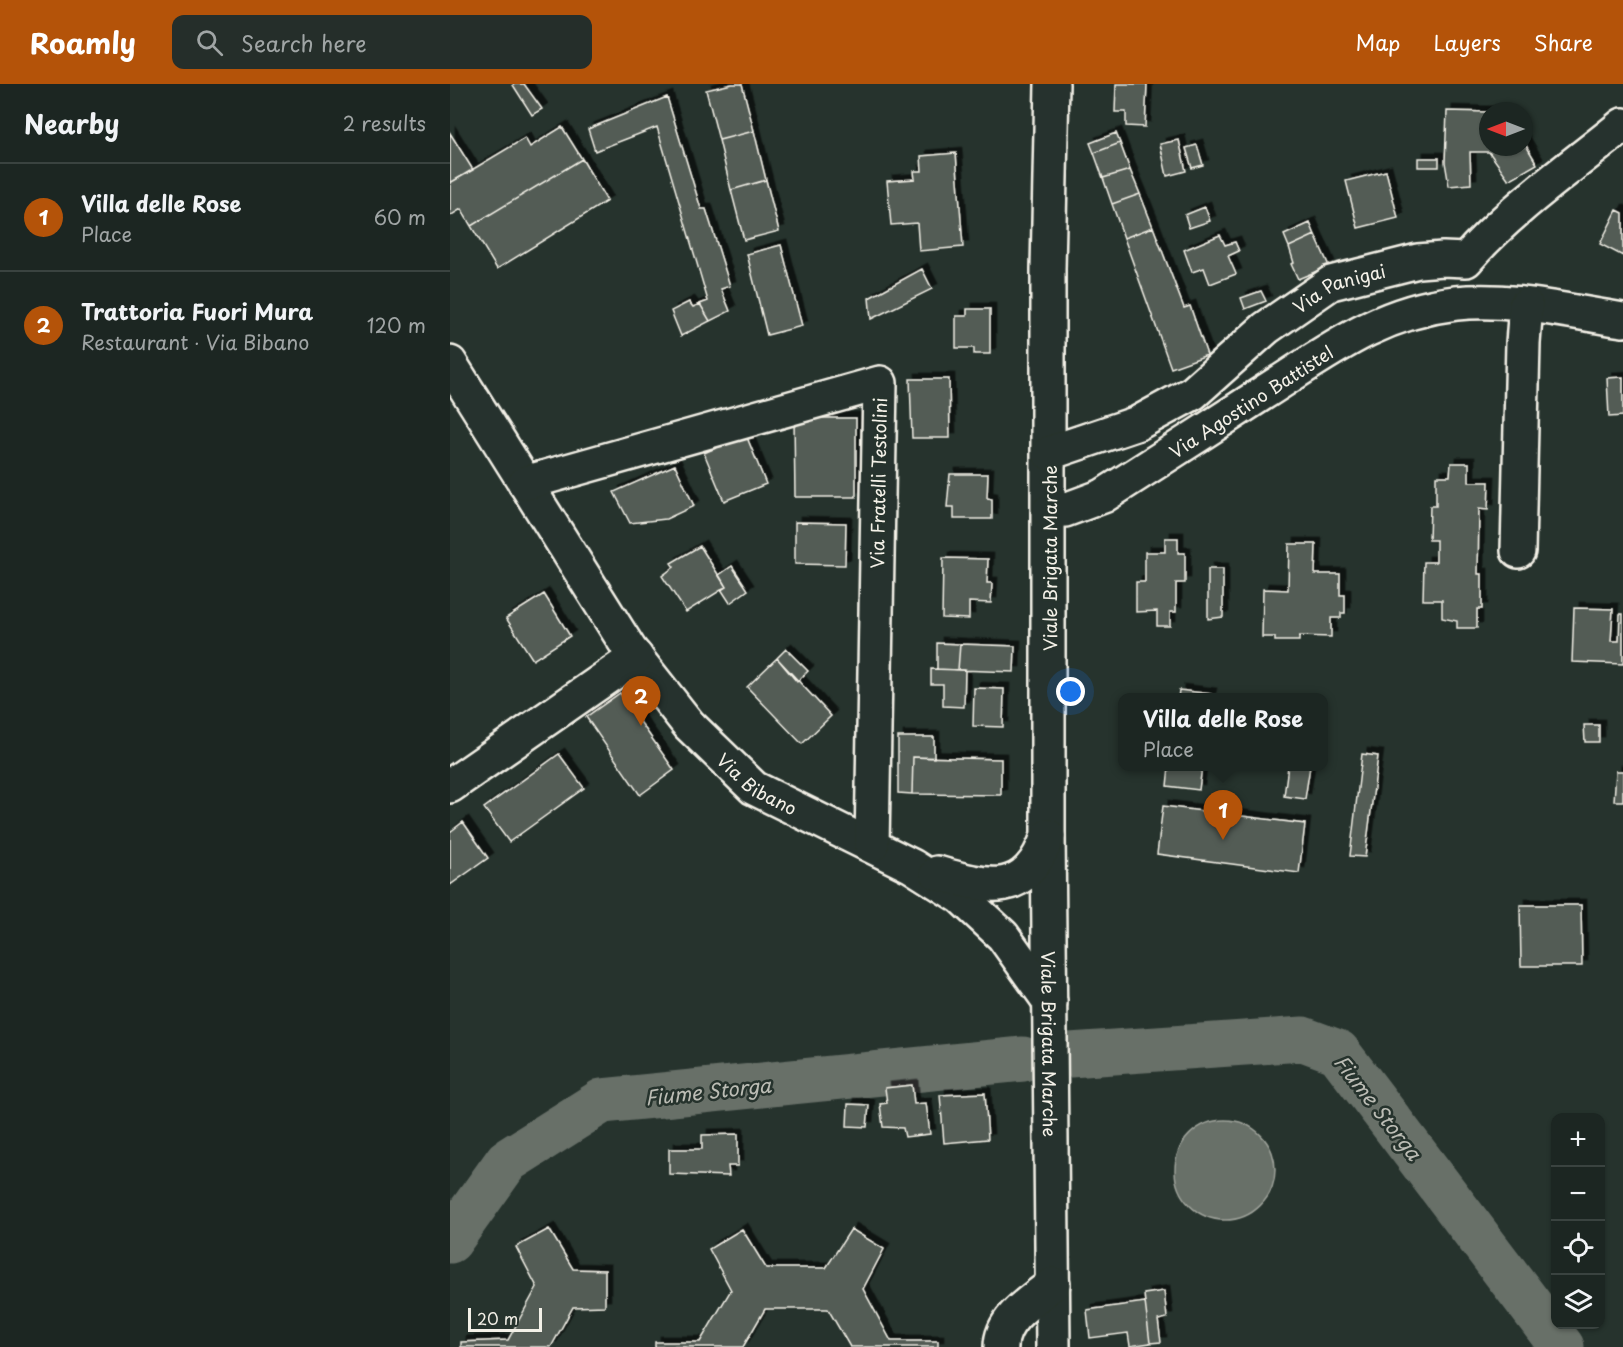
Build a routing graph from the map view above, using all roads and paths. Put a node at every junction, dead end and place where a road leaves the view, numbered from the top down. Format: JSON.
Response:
{"nodes":[{"id":1,"x":1052,"y":84,"type":"edge"},
{"id":2,"x":1623,"y":125,"type":"edge"},
{"id":3,"x":1466,"y":260,"type":"junction"},
{"id":4,"x":1458,"y":303,"type":"junction"},
{"id":5,"x":1526,"y":305,"type":"junction"},
{"id":6,"x":1623,"y":320,"type":"edge"},
{"id":7,"x":454,"y":379,"type":"edge"},
{"id":8,"x":1049,"y":453,"type":"junction"},
{"id":9,"x":525,"y":483,"type":"junction"},
{"id":10,"x":1049,"y":511,"type":"junction"},
{"id":11,"x":1518,"y":551,"type":"dead end"},
{"id":12,"x":636,"y":657,"type":"junction"},
{"id":13,"x":450,"y":786,"type":"edge"},
{"id":14,"x":1048,"y":834,"type":"junction"},
{"id":15,"x":872,"y":845,"type":"junction"},
{"id":16,"x":912,"y":866,"type":"junction"},
{"id":17,"x":969,"y":882,"type":"junction"},
{"id":18,"x":1049,"y":926,"type":"junction"},
{"id":19,"x":1003,"y":936,"type":"junction"},
{"id":20,"x":1050,"y":1002,"type":"junction"},
{"id":21,"x":1053,"y":1284,"type":"junction"},
{"id":22,"x":1001,"y":1347,"type":"edge"},
{"id":23,"x":1053,"y":1347,"type":"edge"}],
"edges":[{"from":1,"to":8,"type":"street","name":"Viale Brigata Marche"},
{"from":2,"to":3,"type":"street"},
{"from":3,"to":4,"type":"street"},
{"from":3,"to":8,"type":"street","name":"Via Panigai"},
{"from":4,"to":5,"type":"street","name":"Via Agostino Battistel"},
{"from":4,"to":10,"type":"street","name":"Via Agostino Battistel"},
{"from":5,"to":6,"type":"street","name":"Via Agostino Battistel"},
{"from":5,"to":11,"type":"street"},
{"from":7,"to":9,"type":"street","name":"Via Bibano"},
{"from":8,"to":10,"type":"street","name":"Viale Brigata Marche"},
{"from":9,"to":12,"type":"street","name":"Via Bibano"},
{"from":9,"to":15,"type":"street","name":"Via Fratelli Testolini"},
{"from":10,"to":14,"type":"street","name":"Viale Brigata Marche"},
{"from":12,"to":13,"type":"street"},
{"from":12,"to":15,"type":"street","name":"Via Bibano"},
{"from":14,"to":17,"type":"street","name":"Via Bibano"},
{"from":14,"to":18,"type":"street","name":"Viale Brigata Marche"},
{"from":15,"to":16,"type":"street","name":"Via Bibano"},
{"from":16,"to":17,"type":"street","name":"Via Bibano"},
{"from":16,"to":19,"type":"street","name":"Via Bibano"},
{"from":17,"to":18,"type":"street"},
{"from":18,"to":19,"type":"street"},
{"from":18,"to":20,"type":"street","name":"Viale Brigata Marche"},
{"from":19,"to":20,"type":"street","name":"Via Bibano"},
{"from":20,"to":21,"type":"street","name":"Viale Brigata Marche"},
{"from":21,"to":22,"type":"street"},
{"from":21,"to":23,"type":"street","name":"Viale Brigata Marche"}]}
